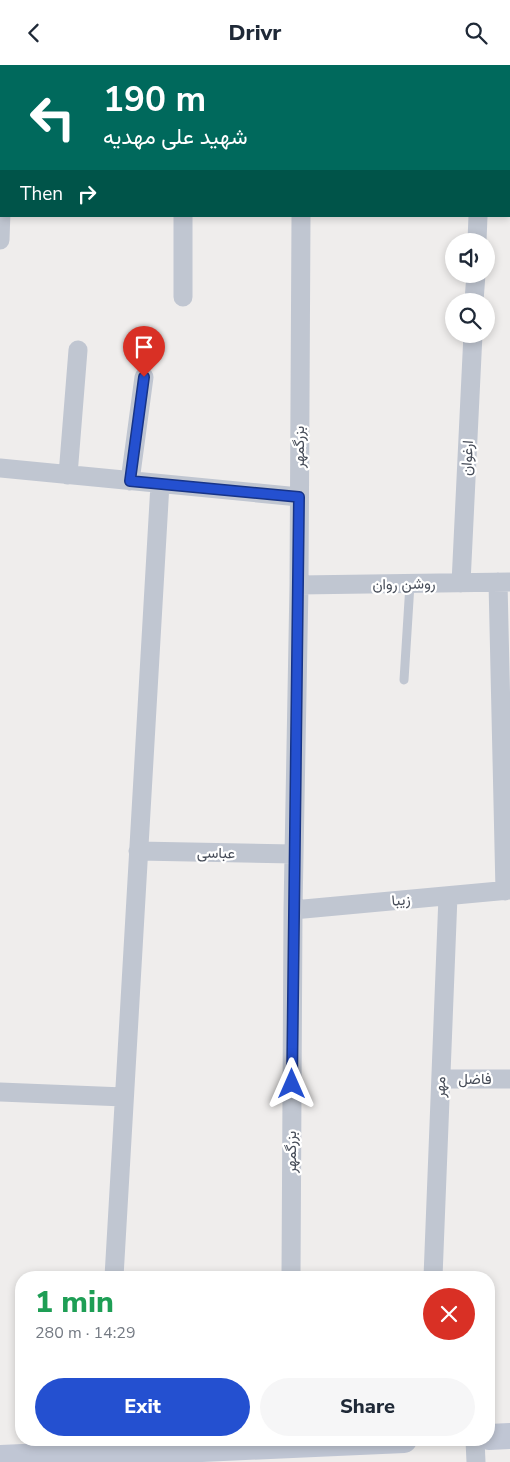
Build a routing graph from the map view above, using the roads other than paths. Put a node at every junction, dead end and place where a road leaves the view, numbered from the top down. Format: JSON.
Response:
{"nodes":[{"id":1,"x":1,"y":217,"type":"edge"},
{"id":2,"x":183,"y":217,"type":"edge"},
{"id":3,"x":301,"y":217,"type":"edge"},
{"id":4,"x":478,"y":217,"type":"edge"},
{"id":5,"x":477,"y":233,"type":"edge"},
{"id":6,"x":0,"y":240,"type":"edge"},
{"id":7,"x":183,"y":297,"type":"dead end"},
{"id":8,"x":473,"y":343,"type":"edge"},
{"id":9,"x":78,"y":350,"type":"dead end"},
{"id":10,"x":144,"y":377,"type":"dead end"},
{"id":11,"x":0,"y":468,"type":"edge"},
{"id":12,"x":68,"y":475,"type":"junction"},
{"id":13,"x":130,"y":481,"type":"junction"},
{"id":14,"x":160,"y":483,"type":"junction"},
{"id":15,"x":299,"y":497,"type":"junction"},
{"id":16,"x":504,"y":582,"type":"edge"},
{"id":17,"x":462,"y":583,"type":"junction"},
{"id":18,"x":410,"y":584,"type":"junction"},
{"id":19,"x":299,"y":585,"type":"junction"},
{"id":20,"x":404,"y":680,"type":"dead end"},
{"id":21,"x":138,"y":851,"type":"junction"},
{"id":22,"x":294,"y":855,"type":"junction"},
{"id":23,"x":508,"y":890,"type":"edge"},
{"id":24,"x":448,"y":896,"type":"junction"},
{"id":25,"x":293,"y":910,"type":"junction"},
{"id":26,"x":440,"y":1079,"type":"junction"},
{"id":27,"x":510,"y":1079,"type":"edge"},
{"id":28,"x":0,"y":1092,"type":"edge"},
{"id":29,"x":124,"y":1097,"type":"junction"},
{"id":30,"x":114,"y":1271,"type":"edge"},
{"id":31,"x":291,"y":1271,"type":"edge"},
{"id":32,"x":433,"y":1271,"type":"edge"},
{"id":33,"x":510,"y":1436,"type":"edge"},
{"id":34,"x":495,"y":1437,"type":"edge"},
{"id":35,"x":328,"y":1446,"type":"edge"},
{"id":36,"x":475,"y":1446,"type":"edge"},
{"id":37,"x":290,"y":1449,"type":"edge"},
{"id":38,"x":117,"y":1452,"type":"edge"},
{"id":39,"x":0,"y":1458,"type":"edge"},
{"id":40,"x":476,"y":1462,"type":"edge"}],
"edges":[{"from":1,"to":6,"type":"street"},
{"from":2,"to":7,"type":"street"},
{"from":3,"to":15,"type":"street","name":"بزرگمهر"},
{"from":4,"to":5,"type":"street"},
{"from":8,"to":17,"type":"street","name":"ارغوان"},
{"from":9,"to":12,"type":"street"},
{"from":10,"to":13,"type":"street"},
{"from":11,"to":12,"type":"street"},
{"from":12,"to":13,"type":"street"},
{"from":13,"to":14,"type":"street"},
{"from":14,"to":15,"type":"street"},
{"from":14,"to":21,"type":"street"},
{"from":15,"to":19,"type":"street","name":"بزرگمهر"},
{"from":16,"to":17,"type":"street","name":"روشن روان"},
{"from":16,"to":23,"type":"street"},
{"from":17,"to":18,"type":"street","name":"روشن روان"},
{"from":18,"to":19,"type":"street","name":"روشن روان"},
{"from":18,"to":20,"type":"lane"},
{"from":19,"to":22,"type":"street","name":"بزرگمهر"},
{"from":21,"to":22,"type":"street","name":"عباسی"},
{"from":21,"to":29,"type":"street"},
{"from":22,"to":25,"type":"street","name":"بزرگمهر"},
{"from":23,"to":24,"type":"street","name":"زیبا"},
{"from":24,"to":25,"type":"street","name":"زیبا"},
{"from":24,"to":26,"type":"street","name":"مهر"},
{"from":25,"to":31,"type":"street","name":"بزرگمهر"},
{"from":26,"to":27,"type":"street","name":"فاضل"},
{"from":26,"to":32,"type":"street","name":"مهر"},
{"from":28,"to":29,"type":"street"},
{"from":29,"to":30,"type":"street"},
{"from":33,"to":34,"type":"street"},
{"from":35,"to":37,"type":"street"},
{"from":36,"to":40,"type":"street"},
{"from":37,"to":38,"type":"street"},
{"from":38,"to":39,"type":"street"}]}
